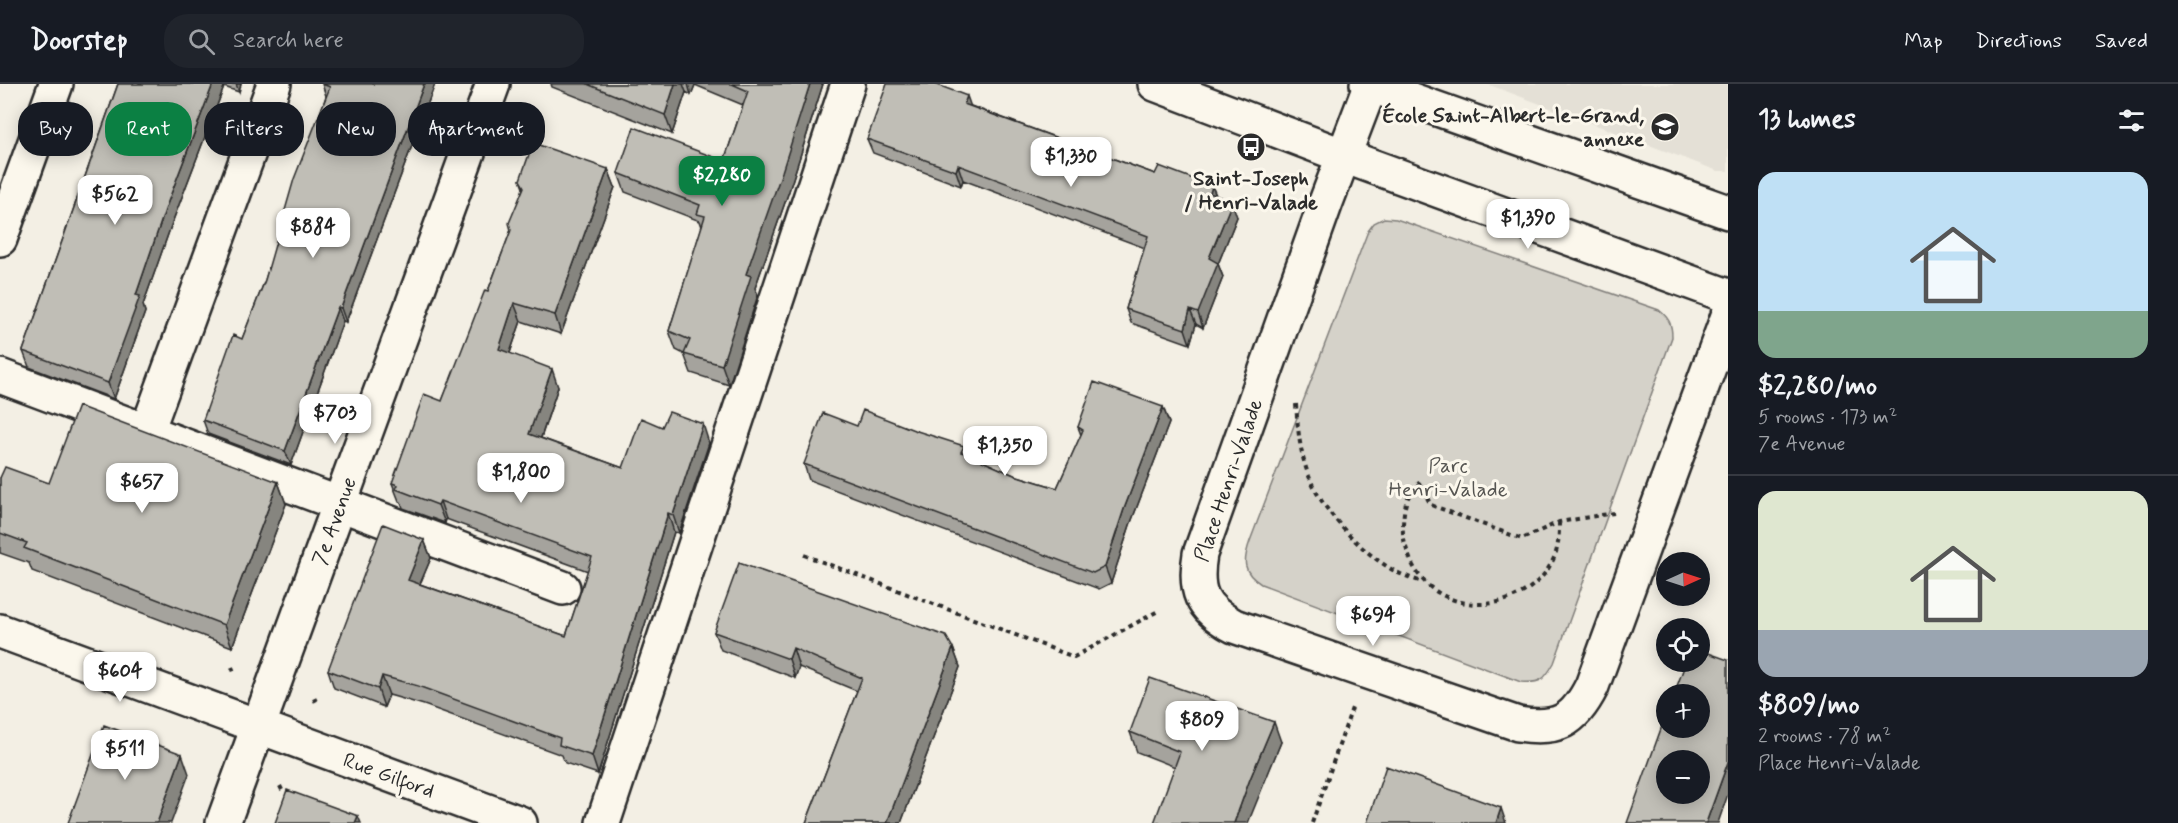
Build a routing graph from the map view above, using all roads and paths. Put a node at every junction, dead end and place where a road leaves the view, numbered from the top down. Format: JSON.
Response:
{"nodes":[{"id":1,"x":56,"y":84,"type":"edge"},
{"id":2,"x":274,"y":84,"type":"edge"},
{"id":3,"x":493,"y":84,"type":"edge"},
{"id":4,"x":848,"y":84,"type":"edge"},
{"id":5,"x":1155,"y":84,"type":"edge"},
{"id":6,"x":1370,"y":84,"type":"edge"},
{"id":7,"x":1344,"y":156,"type":"junction"},
{"id":8,"x":1728,"y":212,"type":"edge"},
{"id":9,"x":0,"y":239,"type":"edge"},
{"id":10,"x":1728,"y":296,"type":"edge"},
{"id":11,"x":1728,"y":316,"type":"edge"},
{"id":12,"x":0,"y":376,"type":"edge"},
{"id":13,"x":1296,"y":404,"type":"dead end"},
{"id":14,"x":147,"y":431,"type":"junction"},
{"id":15,"x":340,"y":504,"type":"junction"},
{"id":16,"x":1614,"y":513,"type":"dead end"},
{"id":17,"x":1559,"y":522,"type":"junction"},
{"id":18,"x":804,"y":555,"type":"dead end"},
{"id":19,"x":1424,"y":582,"type":"junction"},
{"id":20,"x":563,"y":588,"type":"dead end"},
{"id":21,"x":1158,"y":611,"type":"dead end"},
{"id":22,"x":0,"y":631,"type":"edge"},
{"id":23,"x":319,"y":698,"type":"dead end"},
{"id":24,"x":313,"y":701,"type":"dead end"},
{"id":25,"x":1352,"y":708,"type":"dead end"},
{"id":26,"x":258,"y":728,"type":"junction"},
{"id":27,"x":224,"y":823,"type":"edge"},
{"id":28,"x":519,"y":823,"type":"edge"},
{"id":29,"x":603,"y":823,"type":"edge"},
{"id":30,"x":1312,"y":823,"type":"edge"}],
"edges":[{"from":1,"to":9,"type":"street"},
{"from":2,"to":14,"type":"street"},
{"from":3,"to":15,"type":"street","name":"7e Avenue"},
{"from":4,"to":29,"type":"street"},
{"from":5,"to":7,"type":"street"},
{"from":6,"to":7,"type":"street","name":"Place Henri-Valade"},
{"from":6,"to":8,"type":"street"},
{"from":7,"to":10,"type":"street"},
{"from":7,"to":11,"type":"street","name":"Place Henri-Valade"},
{"from":12,"to":14,"type":"street"},
{"from":13,"to":19,"type":"path"},
{"from":14,"to":15,"type":"street"},
{"from":15,"to":20,"type":"street"},
{"from":15,"to":26,"type":"street","name":"7e Avenue"},
{"from":16,"to":17,"type":"path"},
{"from":17,"to":19,"type":"path"},
{"from":17,"to":19,"type":"path"},
{"from":18,"to":21,"type":"path"},
{"from":22,"to":26,"type":"street"},
{"from":23,"to":24,"type":"path"},
{"from":25,"to":30,"type":"path"},
{"from":26,"to":27,"type":"street","name":"7e Avenue"},
{"from":26,"to":28,"type":"street","name":"Rue Gilford"}]}
